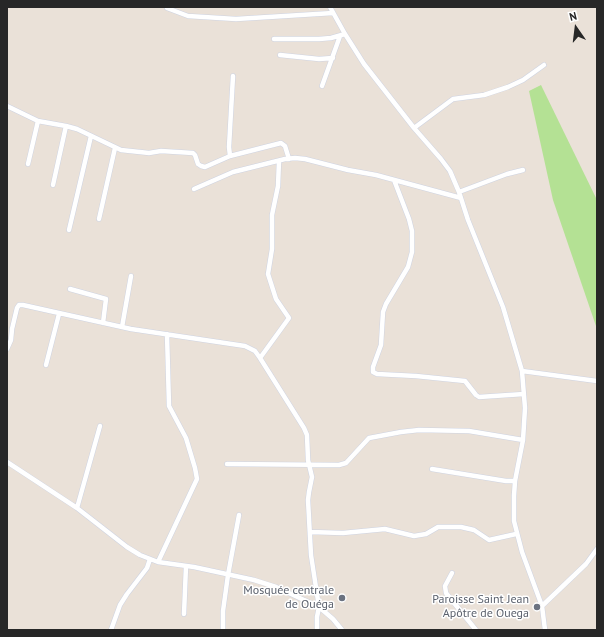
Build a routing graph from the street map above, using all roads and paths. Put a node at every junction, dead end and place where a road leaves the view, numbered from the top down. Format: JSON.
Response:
{"nodes":[{"id":1,"x":330,"y":7,"type":"edge"},
{"id":2,"x":167,"y":8,"type":"dead end"},
{"id":3,"x":333,"y":13,"type":"junction"},
{"id":4,"x":342,"y":35,"type":"junction"},
{"id":5,"x":274,"y":39,"type":"dead end"},
{"id":6,"x":280,"y":55,"type":"dead end"},
{"id":7,"x":333,"y":58,"type":"junction"},
{"id":8,"x":544,"y":65,"type":"dead end"},
{"id":9,"x":234,"y":76,"type":"dead end"},
{"id":10,"x":322,"y":86,"type":"dead end"},
{"id":11,"x":7,"y":106,"type":"edge"},
{"id":12,"x":38,"y":121,"type":"junction"},
{"id":13,"x":66,"y":126,"type":"junction"},
{"id":14,"x":414,"y":128,"type":"junction"},
{"id":15,"x":91,"y":136,"type":"junction"},
{"id":16,"x":115,"y":148,"type":"junction"},
{"id":17,"x":230,"y":156,"type":"junction"},
{"id":18,"x":289,"y":158,"type":"junction"},
{"id":19,"x":279,"y":161,"type":"junction"},
{"id":20,"x":28,"y":164,"type":"dead end"},
{"id":21,"x":523,"y":170,"type":"dead end"},
{"id":22,"x":394,"y":180,"type":"junction"},
{"id":23,"x":53,"y":185,"type":"dead end"},
{"id":24,"x":194,"y":189,"type":"dead end"},
{"id":25,"x":459,"y":192,"type":"junction"},
{"id":26,"x":461,"y":198,"type":"junction"},
{"id":27,"x":99,"y":219,"type":"dead end"},
{"id":28,"x":69,"y":230,"type":"dead end"},
{"id":29,"x":131,"y":276,"type":"dead end"},
{"id":30,"x":70,"y":289,"type":"dead end"},
{"id":31,"x":59,"y":314,"type":"junction"},
{"id":32,"x":102,"y":323,"type":"junction"},
{"id":33,"x":122,"y":327,"type":"junction"},
{"id":34,"x":167,"y":334,"type":"junction"},
{"id":35,"x":7,"y":349,"type":"edge"},
{"id":36,"x":260,"y":358,"type":"junction"},
{"id":37,"x":46,"y":365,"type":"dead end"},
{"id":38,"x":522,"y":371,"type":"junction"},
{"id":39,"x":597,"y":381,"type":"edge"},
{"id":40,"x":524,"y":394,"type":"junction"},
{"id":41,"x":100,"y":426,"type":"dead end"},
{"id":42,"x":524,"y":440,"type":"junction"},
{"id":43,"x":7,"y":462,"type":"edge"},
{"id":44,"x":226,"y":464,"type":"dead end"},
{"id":45,"x":310,"y":466,"type":"junction"},
{"id":46,"x":432,"y":469,"type":"dead end"},
{"id":47,"x":515,"y":481,"type":"junction"},
{"id":48,"x":77,"y":508,"type":"junction"},
{"id":49,"x":240,"y":515,"type":"dead end"},
{"id":50,"x":310,"y":532,"type":"junction"},
{"id":51,"x":516,"y":534,"type":"junction"},
{"id":52,"x":597,"y":549,"type":"edge"},
{"id":53,"x":150,"y":559,"type":"junction"},
{"id":54,"x":158,"y":562,"type":"junction"},
{"id":55,"x":186,"y":566,"type":"junction"},
{"id":56,"x":452,"y":573,"type":"dead end"},
{"id":57,"x":228,"y":574,"type":"junction"},
{"id":58,"x":542,"y":606,"type":"junction"},
{"id":59,"x":319,"y":607,"type":"junction"},
{"id":60,"x":184,"y":614,"type":"dead end"},
{"id":61,"x":111,"y":630,"type":"edge"},
{"id":62,"x":223,"y":630,"type":"edge"},
{"id":63,"x":317,"y":630,"type":"edge"},
{"id":64,"x":342,"y":630,"type":"edge"},
{"id":65,"x":476,"y":630,"type":"edge"},
{"id":66,"x":545,"y":630,"type":"edge"}],
"edges":[{"from":1,"to":3,"type":"street"},
{"from":2,"to":3,"type":"street"},
{"from":3,"to":4,"type":"street"},
{"from":4,"to":5,"type":"street"},
{"from":4,"to":7,"type":"street"},
{"from":4,"to":14,"type":"street"},
{"from":6,"to":7,"type":"street"},
{"from":7,"to":10,"type":"street"},
{"from":8,"to":14,"type":"street"},
{"from":9,"to":17,"type":"street"},
{"from":11,"to":12,"type":"street"},
{"from":12,"to":13,"type":"street"},
{"from":12,"to":20,"type":"street"},
{"from":13,"to":15,"type":"street"},
{"from":13,"to":23,"type":"street"},
{"from":14,"to":25,"type":"street"},
{"from":15,"to":16,"type":"street"},
{"from":15,"to":28,"type":"street"},
{"from":16,"to":17,"type":"street"},
{"from":16,"to":27,"type":"street"},
{"from":17,"to":18,"type":"street"},
{"from":18,"to":19,"type":"street"},
{"from":18,"to":22,"type":"street"},
{"from":19,"to":24,"type":"street"},
{"from":19,"to":36,"type":"street"},
{"from":21,"to":25,"type":"street"},
{"from":22,"to":26,"type":"street"},
{"from":22,"to":40,"type":"street"},
{"from":25,"to":26,"type":"street"},
{"from":26,"to":38,"type":"street"},
{"from":29,"to":33,"type":"street"},
{"from":30,"to":32,"type":"street"},
{"from":31,"to":32,"type":"street"},
{"from":31,"to":35,"type":"street"},
{"from":31,"to":37,"type":"street"},
{"from":32,"to":33,"type":"street"},
{"from":33,"to":34,"type":"street"},
{"from":34,"to":36,"type":"street"},
{"from":34,"to":54,"type":"street"},
{"from":36,"to":45,"type":"street"},
{"from":38,"to":39,"type":"street"},
{"from":38,"to":40,"type":"street"},
{"from":40,"to":42,"type":"street"},
{"from":41,"to":48,"type":"street"},
{"from":42,"to":45,"type":"street"},
{"from":42,"to":47,"type":"street"},
{"from":43,"to":48,"type":"street"},
{"from":44,"to":45,"type":"street"},
{"from":45,"to":50,"type":"street"},
{"from":46,"to":47,"type":"street"},
{"from":47,"to":51,"type":"street"},
{"from":48,"to":53,"type":"street"},
{"from":49,"to":57,"type":"street"},
{"from":50,"to":51,"type":"street"},
{"from":50,"to":59,"type":"street"},
{"from":51,"to":58,"type":"street"},
{"from":52,"to":58,"type":"street"},
{"from":53,"to":54,"type":"street"},
{"from":53,"to":61,"type":"street"},
{"from":54,"to":55,"type":"street"},
{"from":55,"to":57,"type":"street"},
{"from":55,"to":60,"type":"street"},
{"from":56,"to":65,"type":"street"},
{"from":57,"to":59,"type":"street"},
{"from":57,"to":62,"type":"street"},
{"from":58,"to":66,"type":"street"},
{"from":59,"to":63,"type":"street"},
{"from":59,"to":64,"type":"street"}]}
